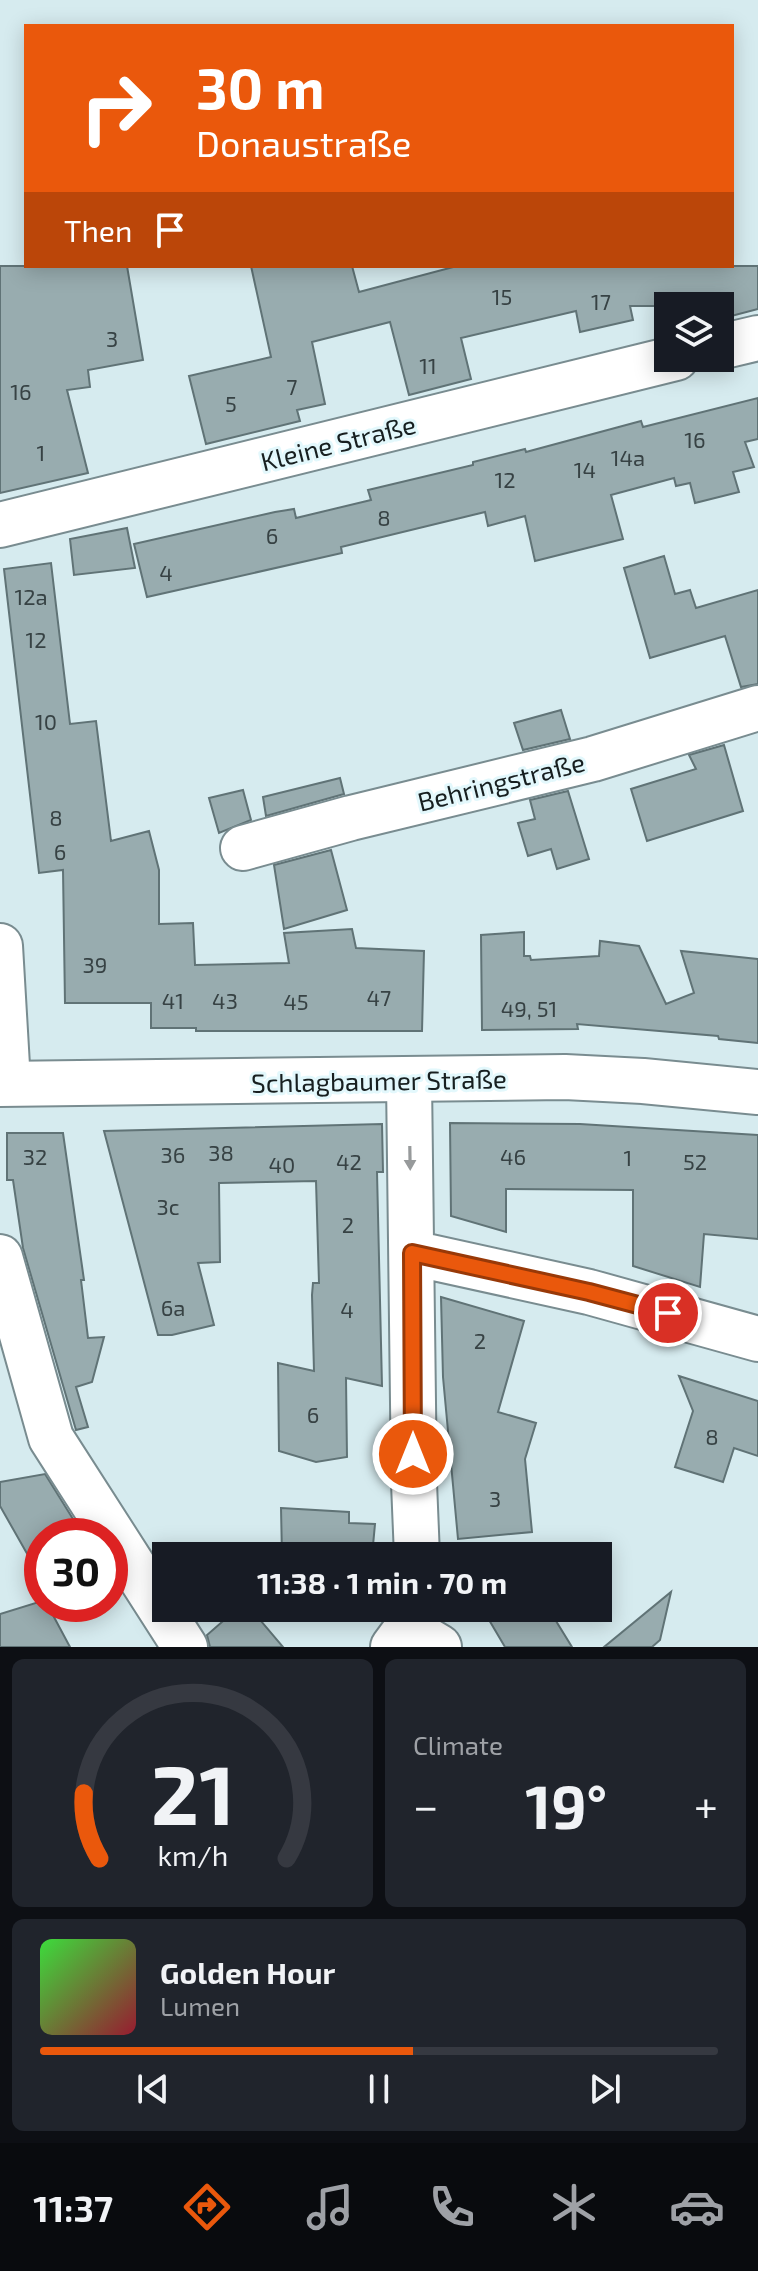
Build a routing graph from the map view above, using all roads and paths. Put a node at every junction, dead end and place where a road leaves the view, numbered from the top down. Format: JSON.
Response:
{"nodes":[{"id":1,"x":758,"y":338,"type":"edge"},
{"id":2,"x":734,"y":344,"type":"edge"},
{"id":3,"x":654,"y":363,"type":"edge"},
{"id":4,"x":0,"y":525,"type":"edge"},
{"id":5,"x":758,"y":708,"type":"edge"},
{"id":6,"x":243,"y":848,"type":"dead end"},
{"id":7,"x":0,"y":946,"type":"edge"},
{"id":8,"x":409,"y":1080,"type":"junction"},
{"id":9,"x":4,"y":1084,"type":"edge"},
{"id":10,"x":758,"y":1092,"type":"edge"},
{"id":11,"x":412,"y":1253,"type":"junction"},
{"id":12,"x":0,"y":1257,"type":"edge"},
{"id":13,"x":758,"y":1339,"type":"edge"},
{"id":14,"x":416,"y":1542,"type":"edge"},
{"id":15,"x":185,"y":1647,"type":"edge"}],
"edges":[{"from":1,"to":2,"type":"street"},
{"from":3,"to":4,"type":"street","name":"Kleine Straße"},
{"from":5,"to":6,"type":"street","name":"Behringstraße"},
{"from":7,"to":9,"type":"street"},
{"from":8,"to":9,"type":"street","name":"Schlagbaumer Straße"},
{"from":8,"to":10,"type":"street","name":"Schlagbaumer Straße"},
{"from":8,"to":11,"type":"street","one_way":true},
{"from":11,"to":13,"type":"street"},
{"from":11,"to":14,"type":"street"},
{"from":12,"to":15,"type":"street"}]}
